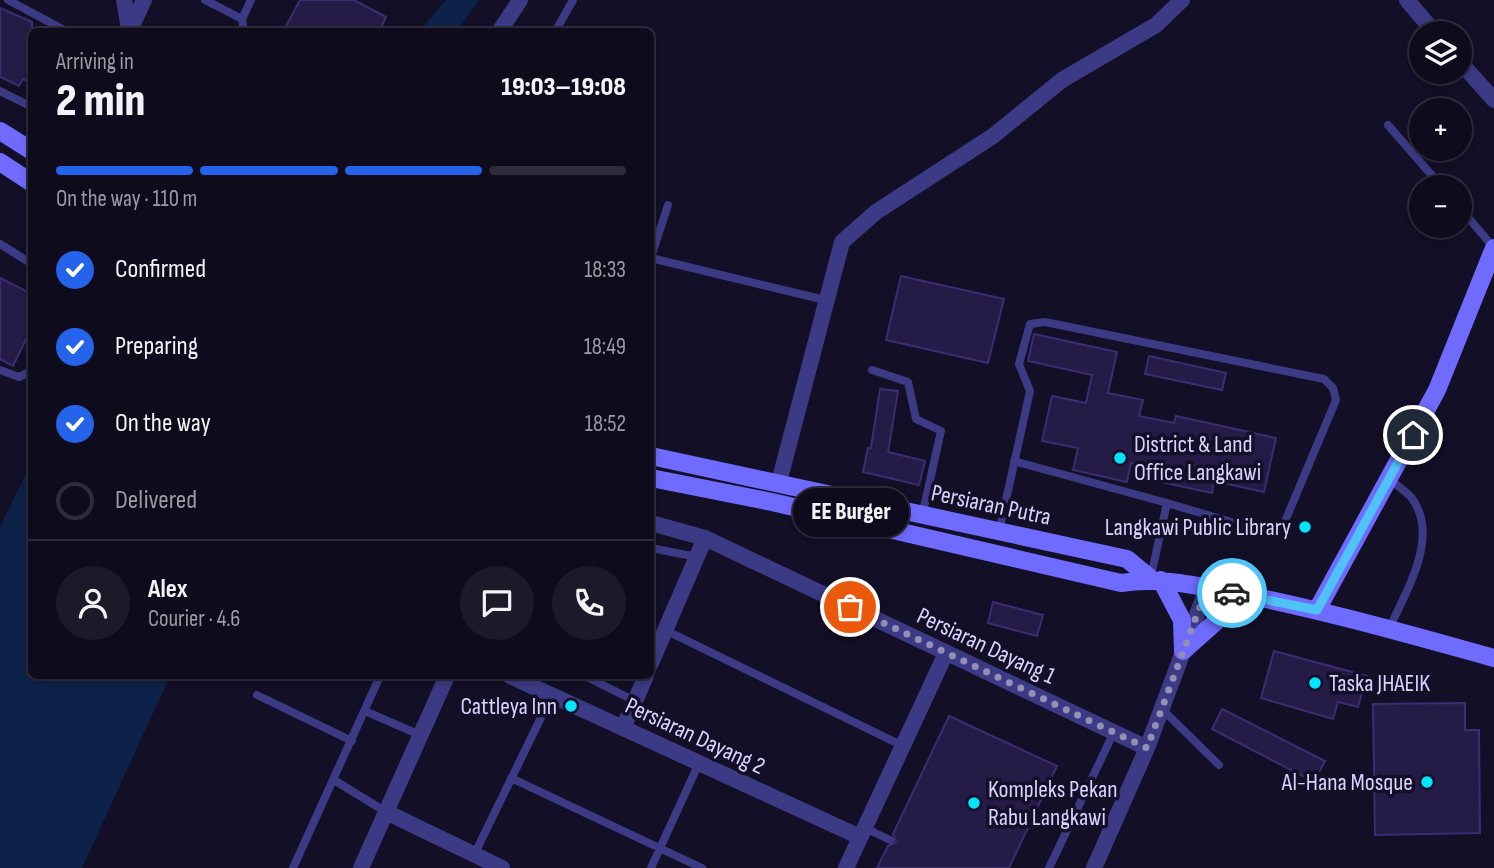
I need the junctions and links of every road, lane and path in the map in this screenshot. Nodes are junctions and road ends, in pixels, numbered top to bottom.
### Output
1 (8, 0) edge
2 (124, 0) edge
3 (144, 0) edge
4 (205, 0) edge
5 (251, 0) edge
6 (520, 0) edge
7 (573, 0) edge
8 (1182, 0) edge
9 (1407, 0) edge
10 (242, 19) junction
11 (1425, 21) edge
12 (60, 28) edge
13 (128, 28) edge
14 (131, 28) edge
15 (243, 28) edge
16 (502, 28) edge
17 (557, 28) edge
18 (1472, 75) edge
19 (0, 91) edge
20 (1494, 100) edge
21 (28, 105) edge
22 (1388, 125) dead end
23 (0, 131) edge
24 (28, 148) edge
25 (0, 162) edge
26 (1432, 175) edge
27 (28, 180) edge
28 (668, 205) dead end
29 (1472, 222) edge
30 (0, 244) edge
31 (1494, 248) edge
32 (654, 249) edge
33 (654, 259) edge
34 (28, 262) edge
35 (825, 300) junction
36 (0, 370) edge
37 (872, 370) dead end
38 (28, 374) edge
39 (654, 457) edge
40 (1014, 461) junction
41 (654, 479) edge
42 (1390, 480) junction
43 (779, 482) junction
44 (1167, 503) junction
45 (922, 516) junction
46 (654, 524) edge
47 (999, 532) junction
48 (705, 538) junction
49 (654, 549) edge
50 (696, 557) junction
51 (1156, 579) junction
52 (1207, 588) junction
53 (1251, 596) junction
54 (1317, 610) junction
55 (665, 629) junction
56 (1389, 629) junction
57 (1183, 651) junction
58 (946, 653) junction
59 (654, 656) edge
60 (1494, 658) edge
61 (379, 679) edge
62 (446, 679) edge
63 (517, 679) edge
64 (591, 679) edge
65 (645, 679) edge
66 (257, 695) dead end
67 (552, 695) junction
68 (635, 701) junction
69 (1162, 709) junction
70 (365, 711) junction
71 (623, 728) junction
72 (1114, 732) junction
73 (421, 735) junction
74 (352, 741) junction
75 (903, 746) junction
76 (1147, 748) junction
77 (699, 763) junction
78 (1219, 765) dead end
79 (511, 778) junction
80 (334, 780) junction
81 (386, 813) junction
82 (862, 833) junction
83 (890, 840) dead end
84 (660, 848) junction
85 (474, 855) junction
86 (293, 868) edge
87 (361, 868) edge
88 (502, 868) edge
89 (651, 868) edge
90 (702, 868) edge
91 (846, 868) edge
92 (1049, 868) edge
93 (1094, 868) edge

1 - 12 lane
2 - 13 street
3 - 14 street
4 - 10 lane
5 - 10 lane
6 - 16 street
7 - 17 lane
8 - 35 street
9 - 11 street
10 - 15 lane
18 - 20 street
19 - 21 lane
22 - 26 lane
23 - 24 main road
25 - 27 main road
28 - 32 lane
29 - 31 lane
30 - 34 lane
31 - 42 main road
33 - 35 lane
35 - 43 street
36 - 38 lane
37 - 45 lane
39 - 43 main road, Persiaran Putra
40 - 44 lane
40 - 44 lane
40 - 47 lane
41 - 51 main road, Persiaran Putra
42 - 54 main road
42 - 56 lane
43 - 45 main road, Persiaran Putra
44 - 51 lane
45 - 47 main road, Persiaran Putra
46 - 48 street, Persiaran Dayang 1
47 - 51 main road, Persiaran Putra
48 - 50 street
48 - 58 street, Persiaran Dayang 1
49 - 50 lane
50 - 55 street
51 - 52 main road, Persiaran Putra
51 - 57 main road
52 - 53 main road, Persiaran Putra
52 - 57 street
53 - 54 main road, Persiaran Putra
53 - 57 main road
54 - 56 main road, Persiaran Putra
55 - 59 street
55 - 75 lane
56 - 60 main road, Persiaran Putra
57 - 69 street
58 - 72 street, Persiaran Dayang 1
58 - 75 street
61 - 70 lane
62 - 73 street
63 - 67 street, Persiaran Dayang 2
64 - 68 lane
65 - 68 street
66 - 74 lane
67 - 71 street, Persiaran Dayang 2
67 - 79 lane
68 - 71 street
69 - 76 street
69 - 78 lane
70 - 73 lane
70 - 74 lane
71 - 77 street, Persiaran Dayang 2
72 - 76 street, Persiaran Dayang 1
72 - 92 lane
73 - 81 street
74 - 80 lane
75 - 82 street
76 - 93 street
77 - 82 street, Persiaran Dayang 2
77 - 84 lane
79 - 84 lane
79 - 85 lane
80 - 81 lane
80 - 86 lane
81 - 85 street
81 - 87 street
82 - 83 lane
82 - 91 street
84 - 89 lane
84 - 90 lane
85 - 88 street

